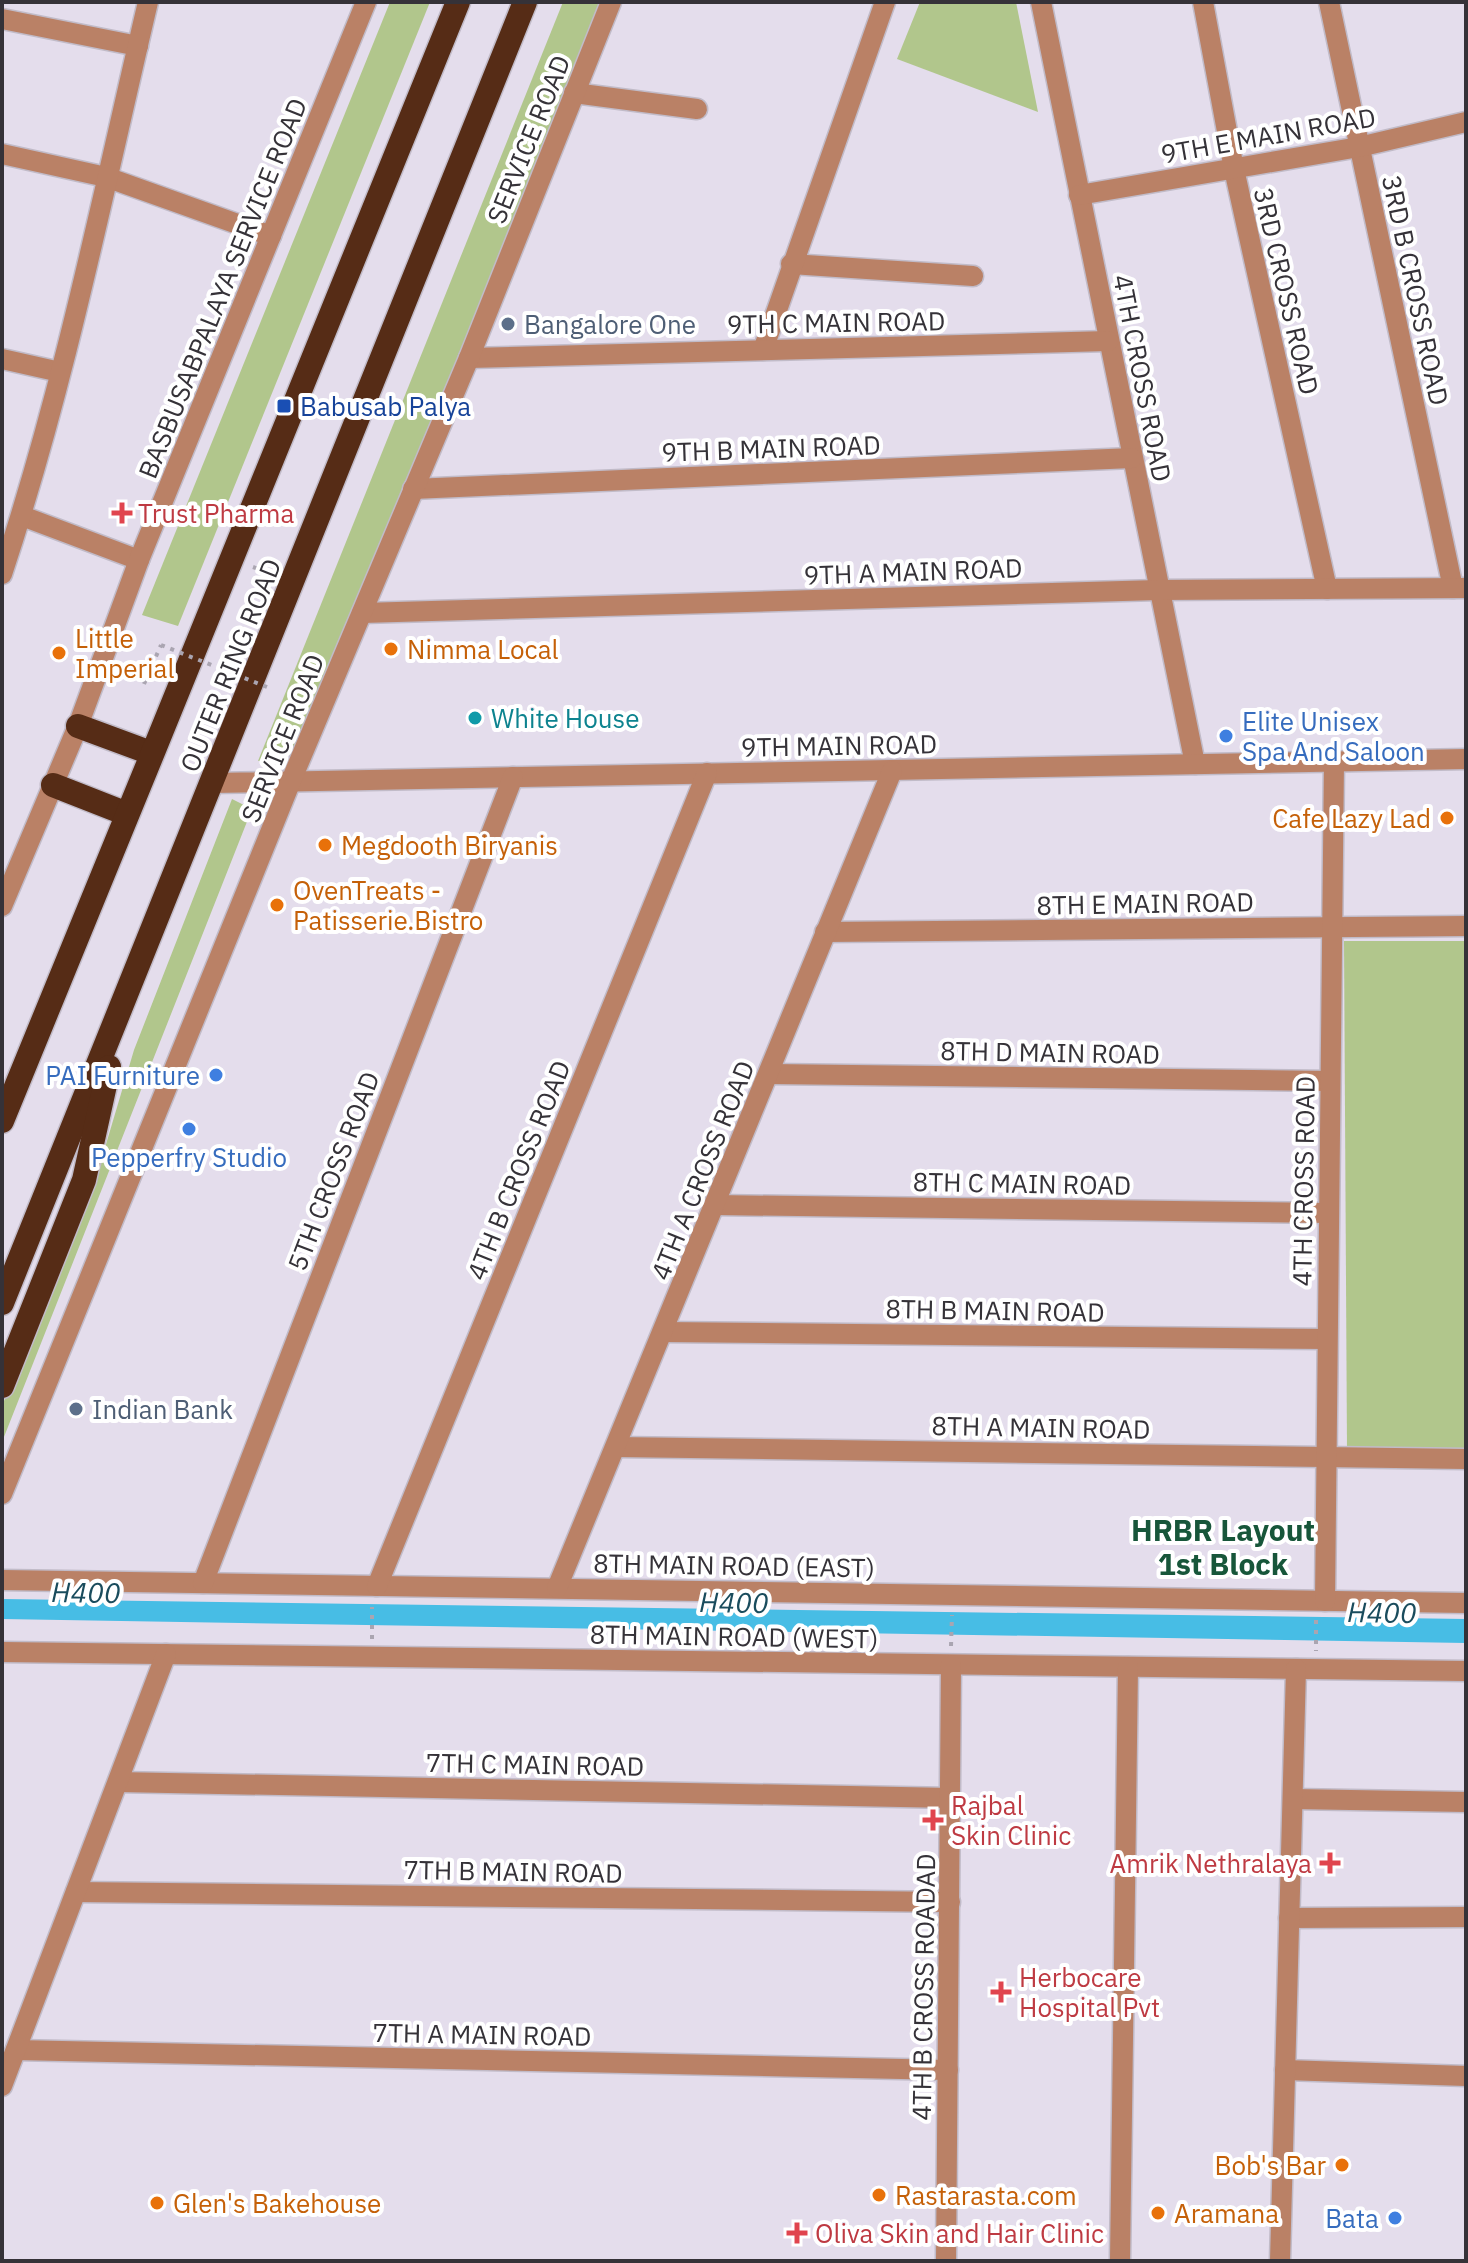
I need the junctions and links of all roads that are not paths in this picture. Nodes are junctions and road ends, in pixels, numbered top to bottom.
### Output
1 (148, 2) edge
2 (366, 2) edge
3 (458, 2) edge
4 (525, 2) edge
5 (611, 2) edge
6 (885, 2) edge
7 (1041, 2) edge
8 (1203, 2) edge
9 (1329, 2) edge
10 (2, 19) edge
11 (138, 46) junction
12 (574, 93) junction
13 (697, 109) dead end
14 (1466, 122) edge
15 (1359, 147) junction
16 (2, 154) edge
17 (1234, 169) junction
18 (106, 177) junction
19 (1079, 195) junction
20 (271, 236) junction
21 (791, 264) junction
22 (973, 276) dead end
23 (1108, 341) junction
24 (763, 350) junction
25 (469, 358) junction
26 (2, 359) edge
27 (60, 372) junction
28 (1132, 458) junction
29 (413, 489) junction
30 (22, 516) junction
31 (139, 560) junction
32 (2, 574) edge
33 (1460, 588) edge
34 (1327, 589) junction
35 (1158, 590) junction
36 (362, 613) junction
37 (78, 726) junction
38 (151, 753) junction
39 (1466, 759) edge
40 (1334, 761) junction
41 (1195, 764) junction
42 (892, 771) junction
43 (707, 773) junction
44 (513, 777) junction
45 (291, 781) junction
46 (212, 783) junction
47 (53, 785) junction
48 (127, 814) junction
49 (2, 906) edge
50 (1466, 926) edge
51 (1332, 927) junction
52 (825, 932) junction
53 (63, 971) junction
54 (123, 1002) junction
55 (770, 1074) junction
56 (1330, 1081) junction
57 (2, 1084) edge
58 (2, 1121) edge
59 (716, 1205) junction
60 (1328, 1213) junction
61 (2, 1303) edge
62 (663, 1332) junction
63 (1327, 1339) junction
64 (2, 1386) edge
65 (616, 1447) junction
66 (1325, 1458) junction
67 (1466, 1459) edge
68 (2, 1494) edge
69 (2, 1580) edge
70 (203, 1583) junction
71 (557, 1588) junction
72 (375, 1595) junction
73 (1466, 1603) edge
74 (1320, 1609) junction
75 (2, 1652) edge
76 (166, 1654) junction
77 (951, 1665) junction
78 (1128, 1667) junction
79 (1296, 1669) junction
80 (1466, 1671) edge
81 (118, 1782) junction
82 (951, 1798) junction
83 (1293, 1799) junction
84 (1466, 1802) edge
85 (76, 1892) junction
86 (950, 1902) junction
87 (1466, 1917) edge
88 (1289, 1918) junction
89 (16, 2050) junction
90 (948, 2070) junction
91 (1285, 2070) junction
92 (1466, 2076) edge
93 (2, 2086) edge
94 (946, 2261) edge
95 (1120, 2261) edge
96 (1280, 2261) edge

1 - 11 street
2 - 20 street, BASBUSABPALAYA SERVICE ROAD
3 - 38 highway, OUTER RING ROAD
4 - 46 highway, OUTER RING ROAD
5 - 12 street, SERVICE ROAD
6 - 21 street
7 - 19 street, 4TH CROSS ROAD
8 - 17 street, 3RD CROSS ROAD
9 - 15 street, 3RD B CROSS ROAD
10 - 11 street
11 - 18 street
12 - 13 street
12 - 25 street, SERVICE ROAD
14 - 15 street, 9TH E MAIN ROAD
15 - 17 street, 9TH E MAIN ROAD
15 - 33 street, 3RD B CROSS ROAD
16 - 18 street
17 - 19 street, 9TH E MAIN ROAD
17 - 34 street, 3RD CROSS ROAD
18 - 20 street
18 - 27 street
19 - 23 street, 4TH CROSS ROAD
20 - 31 street, BASBUSABPALAYA SERVICE ROAD
21 - 22 street
21 - 24 street
23 - 24 street, 9TH C MAIN ROAD
23 - 28 street, 4TH CROSS ROAD
24 - 25 street, 9TH C MAIN ROAD
25 - 29 street, SERVICE ROAD
26 - 27 street
27 - 30 street
28 - 29 street, 9TH B MAIN ROAD
28 - 35 street, 4TH CROSS ROAD
29 - 36 street, SERVICE ROAD
30 - 31 street
30 - 32 street
31 - 37 street, BASBUSABPALAYA SERVICE ROAD
33 - 34 street, 9TH A MAIN ROAD
34 - 35 street, 9TH A MAIN ROAD
35 - 36 street, 9TH A MAIN ROAD
35 - 41 street, 4TH CROSS ROAD
36 - 45 street, SERVICE ROAD
37 - 38 highway
37 - 47 street, BASBUSABPALAYA SERVICE ROAD
38 - 48 highway, OUTER RING ROAD
39 - 40 street, 9TH MAIN ROAD
40 - 41 street, 9TH MAIN ROAD
40 - 51 street, 4TH CROSS ROAD
41 - 42 street, 9TH MAIN ROAD
42 - 43 street, 9TH MAIN ROAD
42 - 52 street, 4TH A CROSS ROAD
43 - 44 street, 9TH MAIN ROAD
43 - 72 street, 4TH B CROSS ROAD
44 - 45 street, 9TH MAIN ROAD
44 - 70 street, 5TH CROSS ROAD
45 - 46 street, 9TH MAIN ROAD
45 - 68 street, SERVICE ROAD
46 - 54 highway, OUTER RING ROAD
47 - 48 highway
47 - 49 street, BASBUSABPALAYA SERVICE ROAD
48 - 53 highway, OUTER RING ROAD
50 - 51 street, 8TH E MAIN ROAD
51 - 52 street, 8TH E MAIN ROAD
51 - 56 street, 4TH CROSS ROAD
52 - 55 street, 4TH A CROSS ROAD
53 - 57 highway
53 - 58 highway, OUTER RING ROAD
54 - 61 highway, OUTER RING ROAD
54 - 64 highway
55 - 56 street, 8TH D MAIN ROAD
55 - 59 street, 4TH A CROSS ROAD
56 - 60 street, 4TH CROSS ROAD
59 - 60 street, 8TH C MAIN ROAD
59 - 62 street, 4TH A CROSS ROAD
60 - 63 street, 4TH CROSS ROAD
62 - 63 street, 8TH B MAIN ROAD
62 - 65 street, 4TH A CROSS ROAD
63 - 66 street, 4TH CROSS ROAD
65 - 66 street, 8TH A MAIN ROAD
65 - 71 street, 4TH A CROSS ROAD
66 - 67 street, 8TH A MAIN ROAD
66 - 74 street, 4TH CROSS ROAD
69 - 70 street, 8TH MAIN ROAD (EAST)
70 - 72 street, 8TH MAIN ROAD (EAST)
71 - 72 street, 8TH MAIN ROAD (EAST)
71 - 74 street, 8TH MAIN ROAD (EAST)
73 - 74 street, 8TH MAIN ROAD (EAST)
75 - 76 street, 8TH MAIN ROAD (WEST)
76 - 77 street, 8TH MAIN ROAD (WEST)
76 - 81 street
77 - 78 street, 8TH MAIN ROAD (WEST)
77 - 82 street, 4TH B CROSS ROADAD
78 - 79 street, 8TH MAIN ROAD (WEST)
78 - 95 street
79 - 80 street, 8TH MAIN ROAD (WEST)
79 - 83 street
81 - 82 street, 7TH C MAIN ROAD
81 - 85 street
82 - 86 street, 4TH B CROSS ROADAD
83 - 84 street
83 - 88 street
85 - 86 street, 7TH B MAIN ROAD
85 - 89 street
86 - 90 street, 4TH B CROSS ROADAD
87 - 88 street
88 - 91 street
89 - 90 street, 7TH A MAIN ROAD
89 - 93 street
90 - 94 street, 4TH B CROSS ROADAD
91 - 92 street
91 - 96 street

